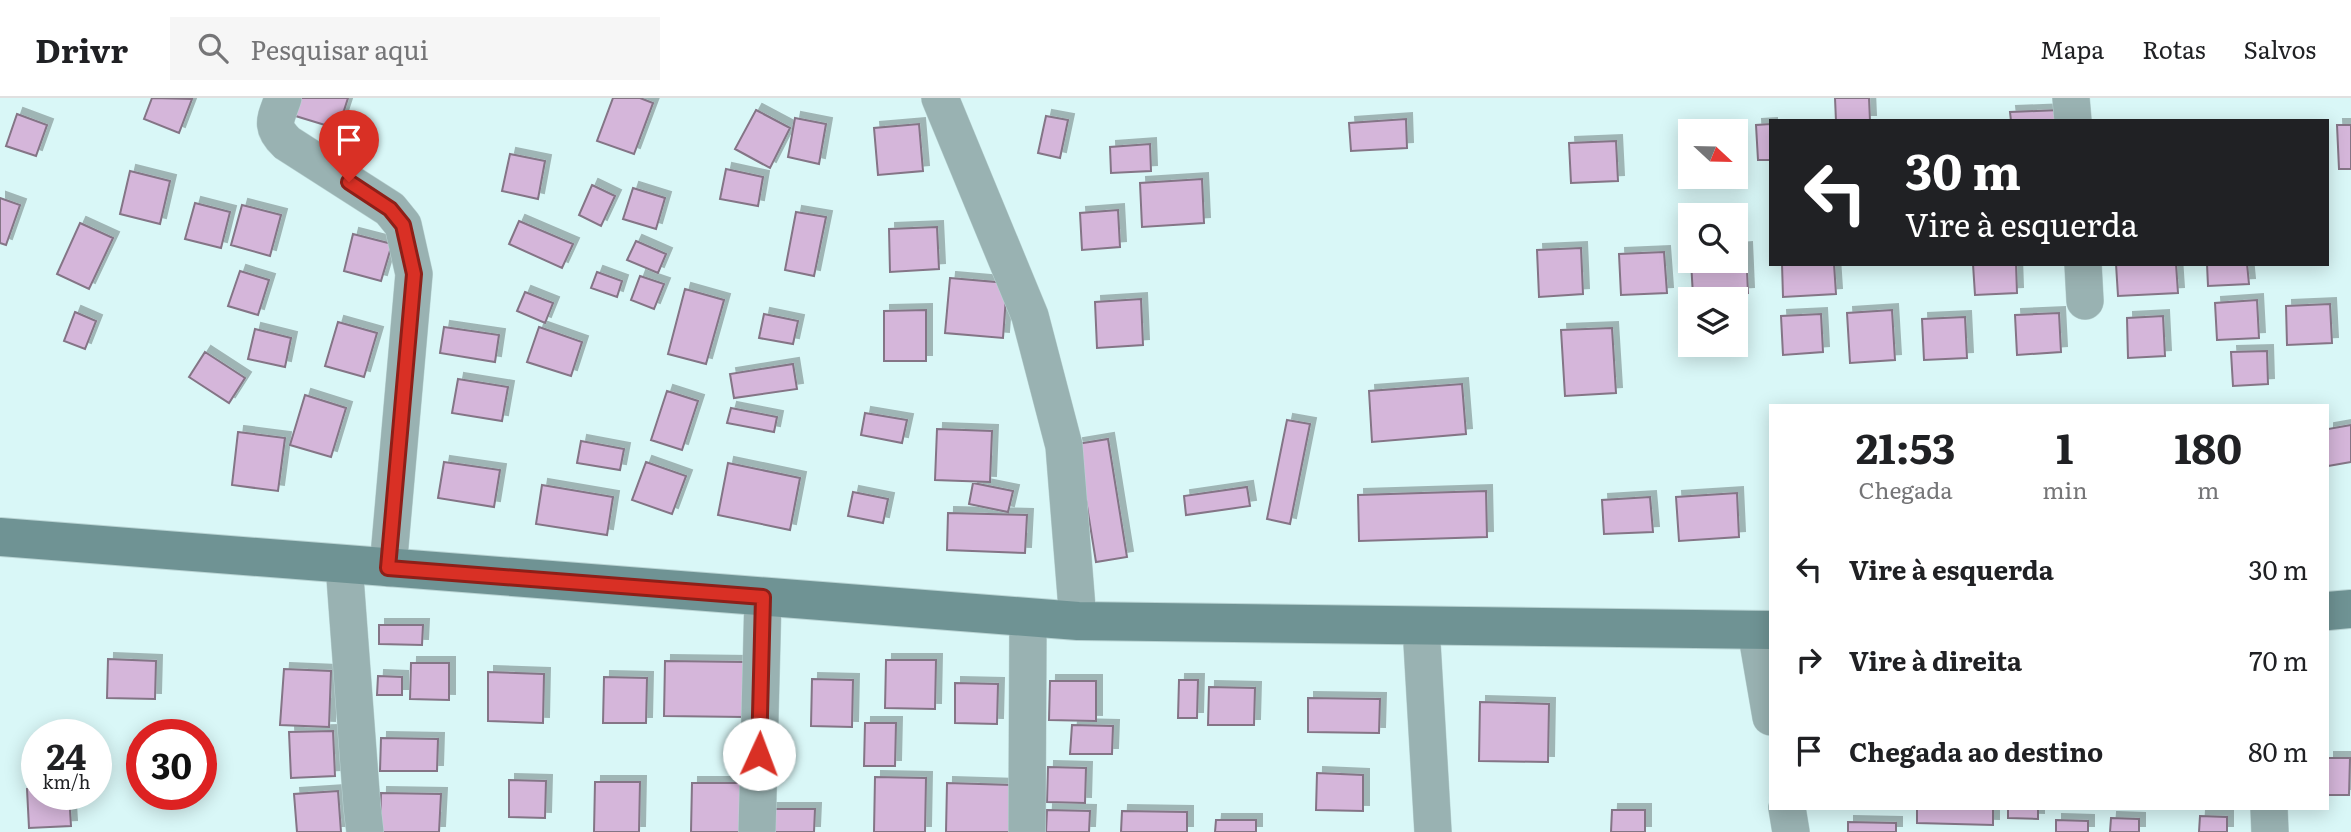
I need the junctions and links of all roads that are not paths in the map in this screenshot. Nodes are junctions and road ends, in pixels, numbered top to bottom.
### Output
1 (283, 98) edge
2 (940, 98) edge
3 (2071, 98) edge
4 (2073, 119) edge
5 (2083, 266) edge
6 (2085, 301) dead end
7 (0, 537) edge
8 (344, 564) junction
9 (388, 568) junction
10 (763, 597) junction
11 (2351, 609) edge
12 (2329, 611) edge
13 (1028, 618) junction
14 (1078, 621) junction
15 (1421, 626) junction
16 (1764, 630) edge
17 (1769, 691) edge
18 (1787, 810) edge
19 (2269, 810) edge
20 (365, 832) edge
21 (757, 832) edge
22 (1027, 832) edge
23 (1433, 832) edge
24 (1791, 832) edge
25 (2270, 832) edge

1 - 9 street
2 - 14 street
3 - 4 street
5 - 6 street
7 - 8 main road
8 - 9 main road
8 - 20 street
9 - 10 main road
10 - 13 main road
10 - 21 street
11 - 12 main road
13 - 14 main road
13 - 22 street
14 - 15 main road
15 - 16 main road
15 - 23 street
16 - 17 street
18 - 24 street
19 - 25 street

